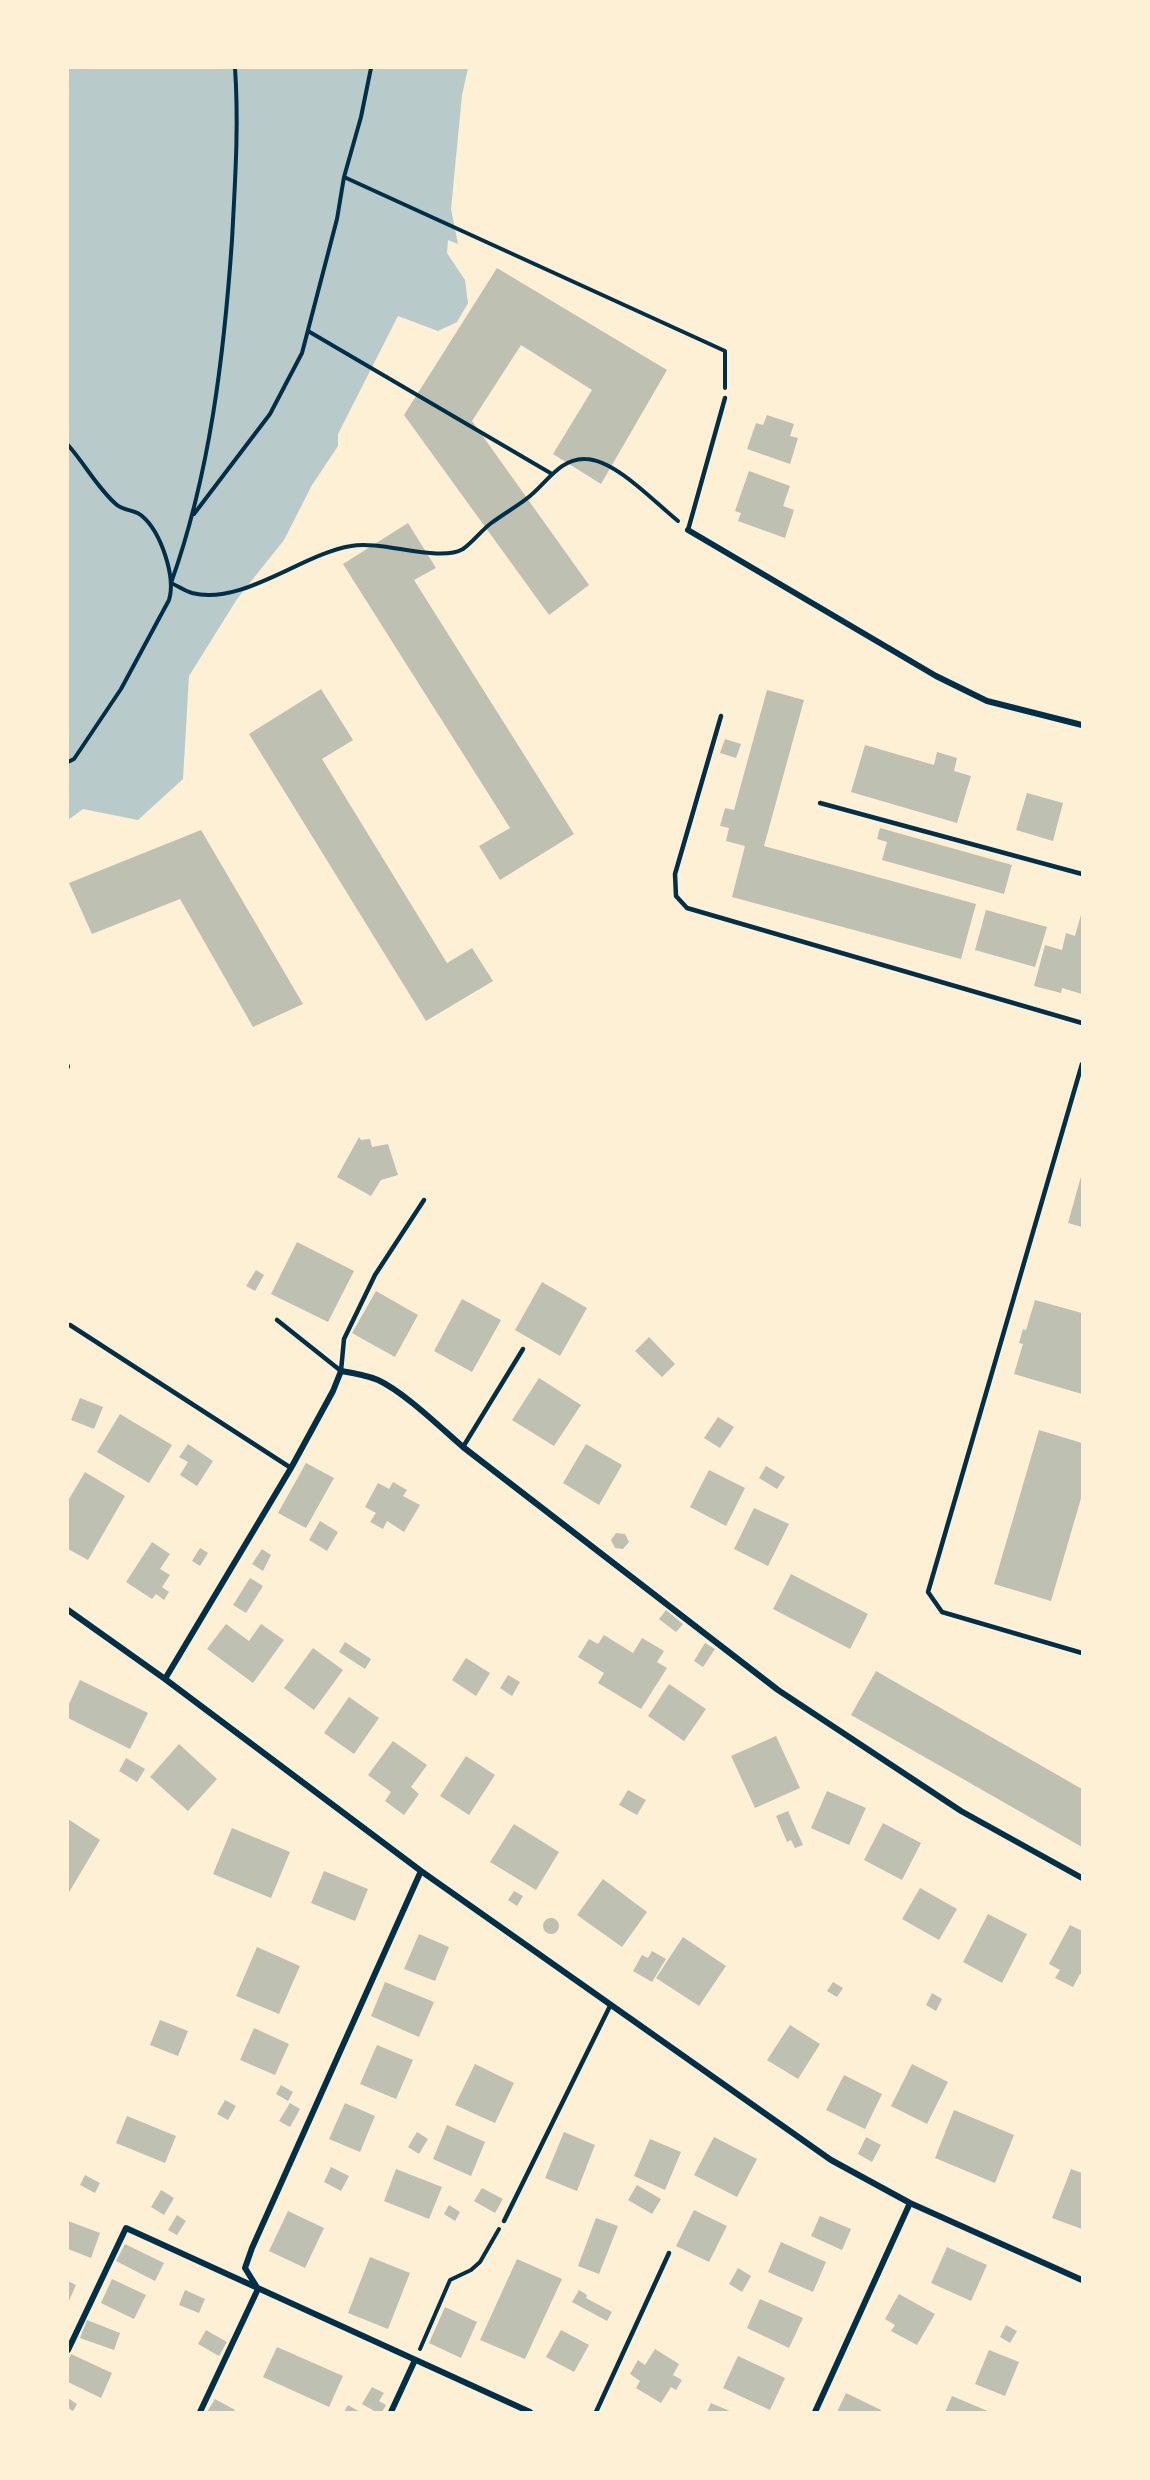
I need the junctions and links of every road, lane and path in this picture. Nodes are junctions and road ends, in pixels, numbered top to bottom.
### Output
1 (235, 68) edge
2 (371, 68) edge
3 (344, 177) junction
4 (308, 331) junction
5 (725, 398) joint
6 (68, 445) edge
7 (552, 474) junction
8 (193, 516) junction
9 (688, 530) junction
10 (171, 583) junction
11 (720, 716) dead end
12 (1083, 725) edge
13 (68, 762) edge
14 (820, 803) dead end
15 (1083, 874) edge
16 (1083, 1023) edge
17 (1083, 1064) edge
18 (424, 1200) dead end
19 (277, 1320) dead end
20 (70, 1324) dead end
21 (523, 1349) dead end
22 (341, 1371) junction
23 (463, 1448) junction
24 (291, 1468) junction
25 (68, 1610) edge
26 (1083, 1653) edge
27 (165, 1679) junction
28 (421, 1871) junction
29 (1083, 1878) edge
30 (610, 2006) junction
31 (910, 2203) junction
32 (504, 2221) joint
33 (669, 2253) dead end
34 (1083, 2280) edge
35 (258, 2289) junction
36 (68, 2350) edge
37 (416, 2360) junction
38 (200, 2412) edge
39 (391, 2412) edge
40 (530, 2412) edge
41 (596, 2412) edge
42 (815, 2412) edge

1 - 8 path
2 - 3 path
3 - 4 path
3 - 5 path
4 - 7 path
4 - 8 path
5 - 9 lane
6 - 10 path
7 - 9 path
7 - 10 path
8 - 10 path
9 - 12 street
10 - 13 path
11 - 16 lane
14 - 15 lane
17 - 26 lane
18 - 22 lane
19 - 22 lane
20 - 24 lane
21 - 23 lane
22 - 23 street
22 - 24 street
23 - 29 street
24 - 27 street
25 - 27 street
27 - 28 street
28 - 30 street
28 - 35 street
30 - 31 street
30 - 32 lane
31 - 34 street
31 - 42 street
32 - 37 path
33 - 41 lane
35 - 36 street
35 - 37 street
35 - 38 street
37 - 39 street
37 - 40 street

